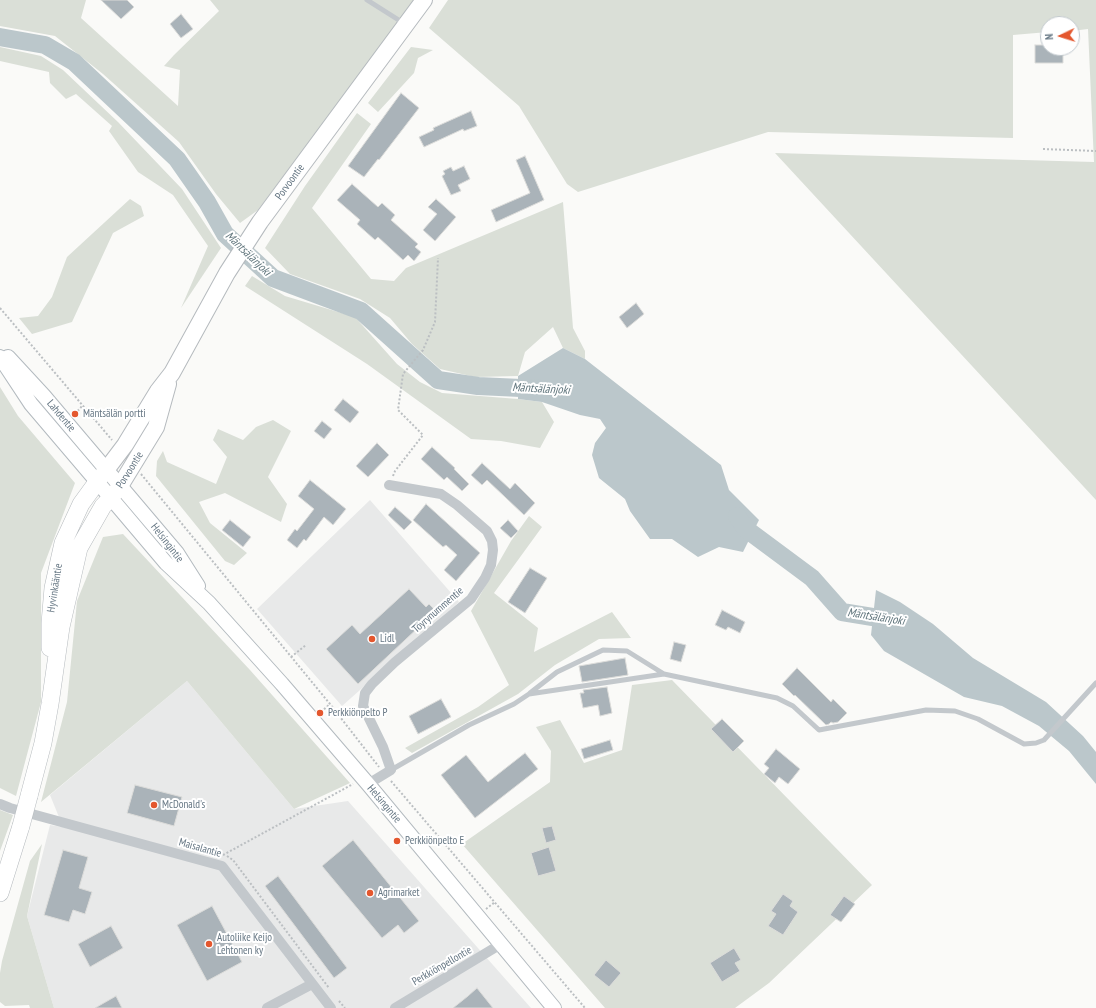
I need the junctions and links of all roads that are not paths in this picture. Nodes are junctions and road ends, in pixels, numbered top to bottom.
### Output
1 (367, 0) edge
2 (424, 0) edge
3 (406, 24) junction
4 (0, 349) edge
5 (0, 357) edge
6 (172, 373) junction
7 (102, 476) junction
8 (389, 485) road end
9 (115, 492) junction
10 (664, 674) junction
11 (1096, 683) edge
12 (529, 694) junction
13 (50, 704) junction
14 (387, 772) junction
15 (365, 781) junction
16 (0, 804) edge
17 (0, 893) edge
18 (501, 944) junction
19 (312, 984) junction
20 (268, 1008) edge
21 (331, 1008) edge
22 (395, 1008) edge
23 (554, 1008) edge

1 - 3 lane
2 - 3 main road, Porvoontie
3 - 6 main road, Porvoontie
4 - 7 main road, Lahdentie
5 - 7 main road, Lahdentie
6 - 7 main road, Porvoontie
6 - 9 main road, Porvoontie
7 - 9 main road, Lahdentie
7 - 13 highway, Hyvinkääntie
8 - 14 street, Töyrynummentie
9 - 13 highway, Hyvinkääntie
9 - 15 main road, Helsingintie
10 - 11 lane
10 - 12 lane
10 - 12 lane
12 - 14 lane
13 - 17 highway, Hyvinkääntie, bridge
14 - 15 street
15 - 18 main road, Helsingintie
16 - 19 street, Maisalantie
18 - 22 street, Perkkiönpellontie
18 - 23 main road, Helsingintie
19 - 20 street
19 - 21 street, Maisalantie

